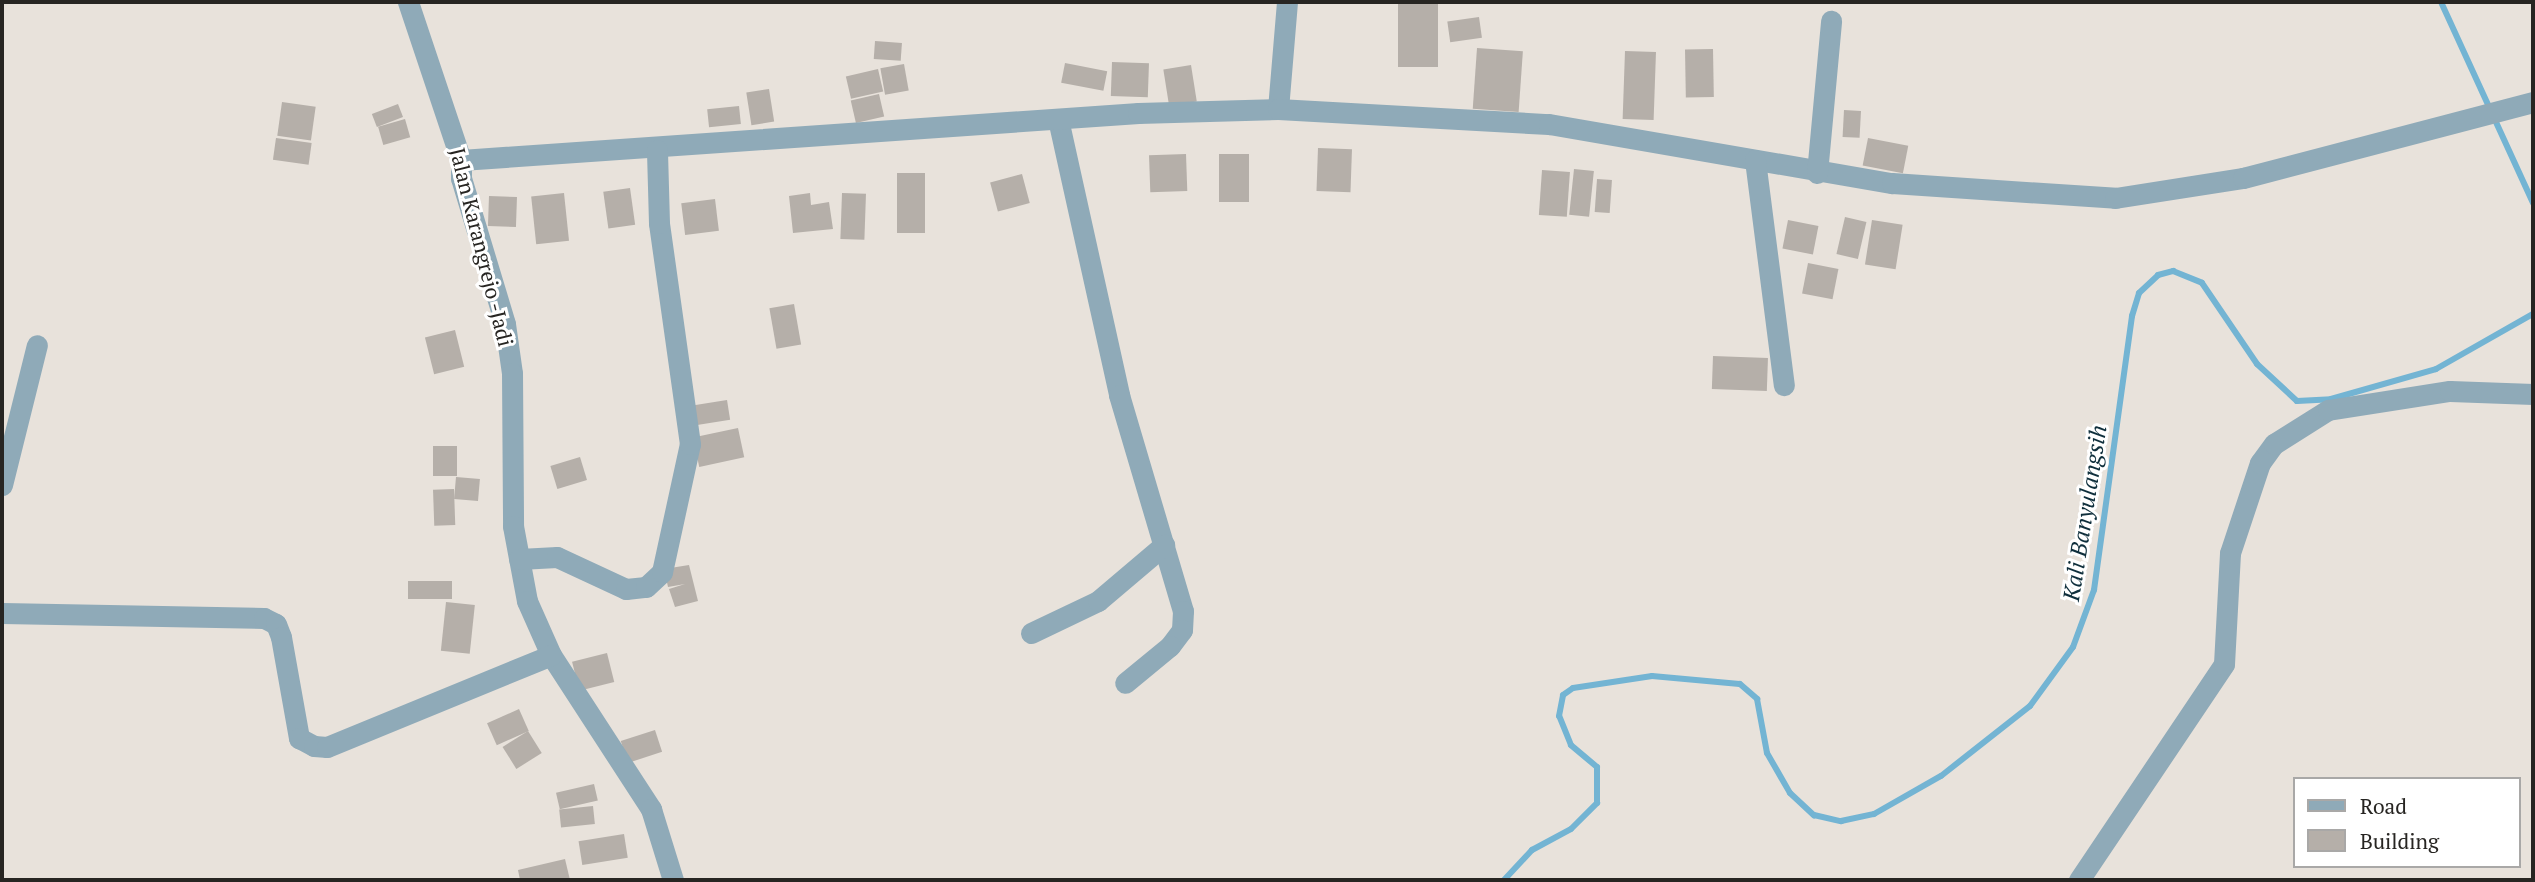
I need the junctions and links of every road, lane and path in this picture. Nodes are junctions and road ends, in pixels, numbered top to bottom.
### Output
1 (408, 2) edge
2 (1287, 2) edge
3 (1831, 21) dead end
4 (2533, 102) edge
5 (1278, 109) junction
6 (1058, 119) junction
7 (657, 150) junction
8 (461, 160) junction
9 (1755, 160) junction
10 (1817, 173) junction
11 (37, 345) dead end
12 (1784, 385) dead end
13 (2533, 394) edge
14 (2, 485) edge
15 (1164, 545) junction
16 (519, 559) junction
17 (2, 613) edge
18 (1031, 633) dead end
19 (551, 655) junction
20 (1125, 683) dead end
21 (673, 880) edge
22 (2079, 880) edge

1 - 8 street, Jalan Karangrejo -Jadi
2 - 5 street
3 - 10 street
4 - 10 street
5 - 6 street
5 - 9 street
6 - 7 street
6 - 15 street
7 - 8 street
7 - 16 street
8 - 16 street, Jalan Karangrejo -Jadi
9 - 10 street
9 - 12 street
11 - 14 street
13 - 22 street
15 - 18 street
15 - 20 street
16 - 19 street, Jalan Karangrejo -Jadi
17 - 19 street
19 - 21 street, Jalan Karangrejo -Jadi

